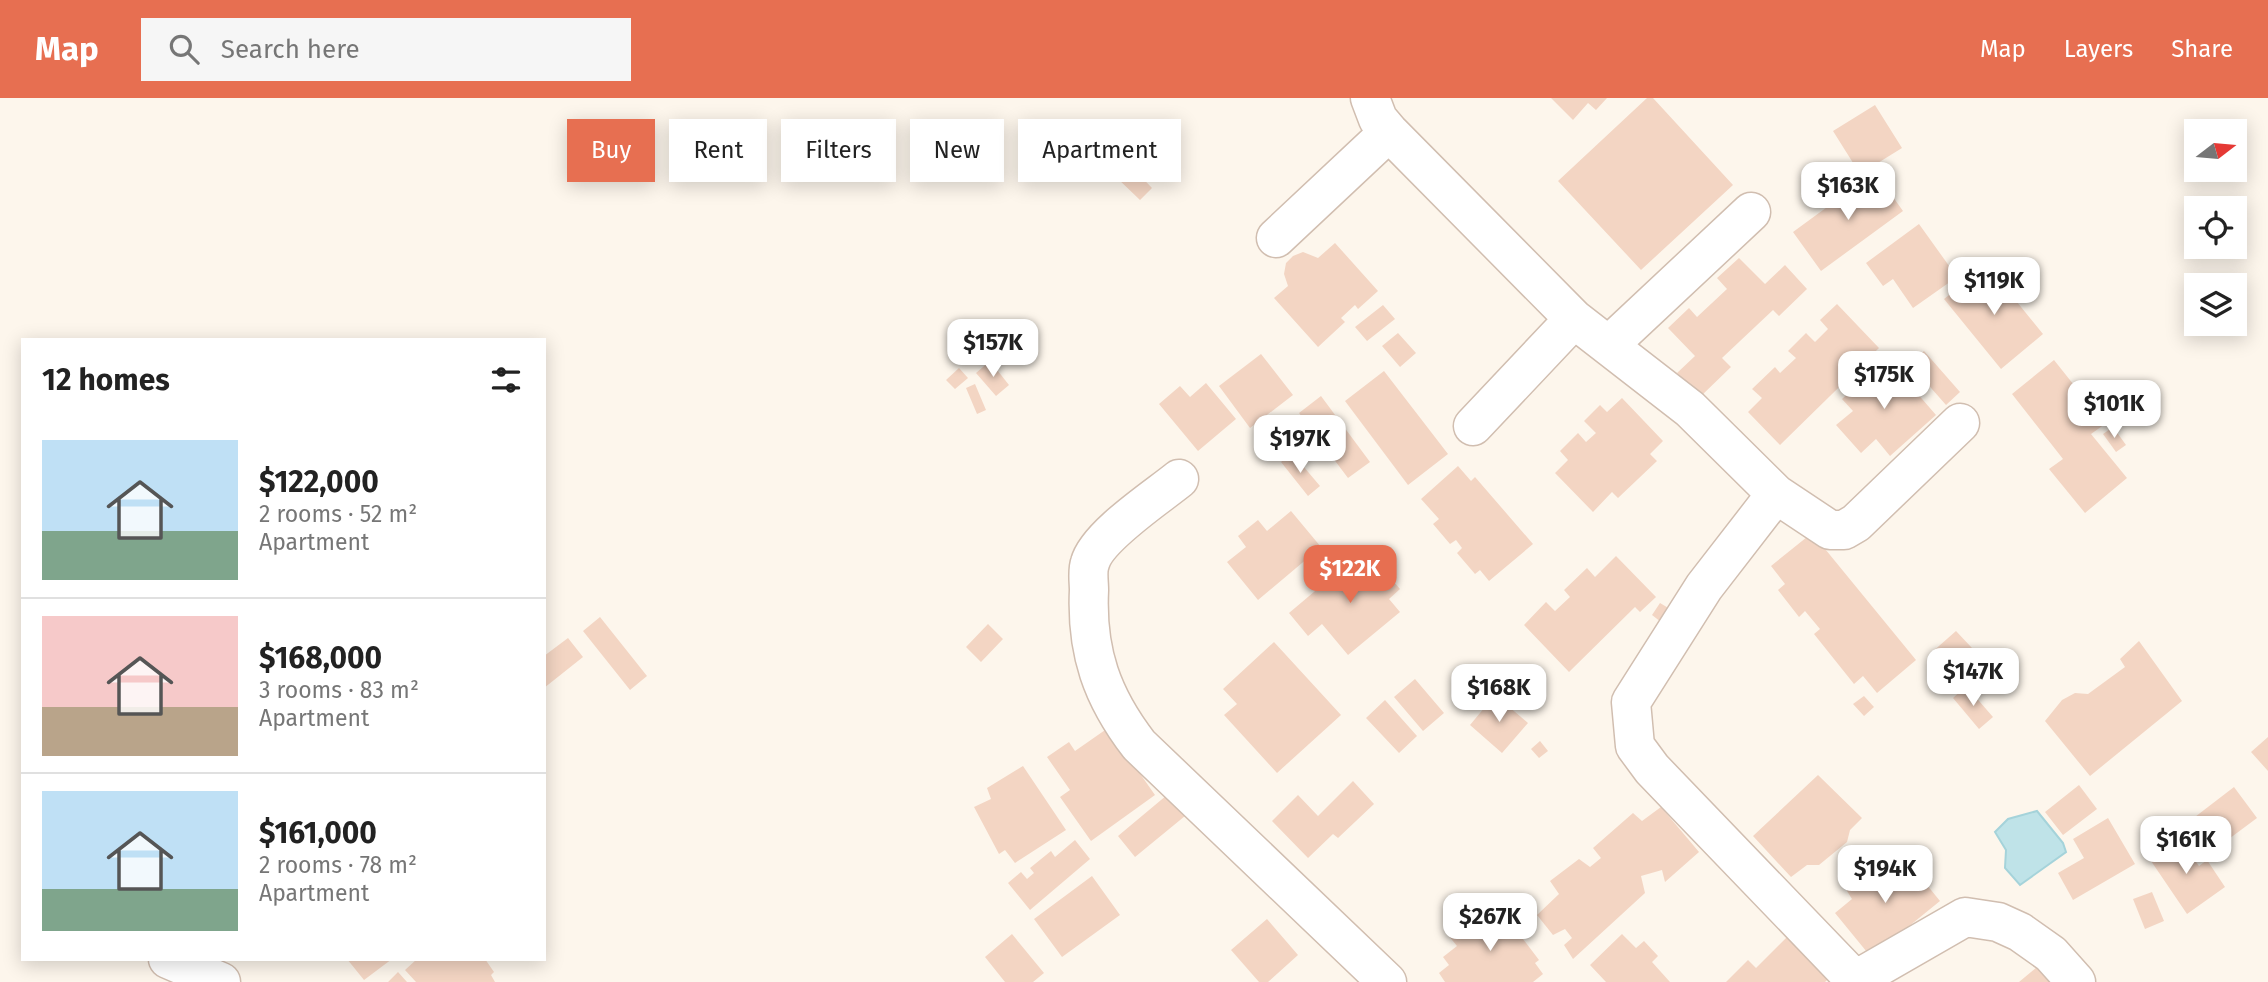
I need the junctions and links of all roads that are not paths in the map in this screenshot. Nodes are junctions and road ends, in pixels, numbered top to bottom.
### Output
1 (1370, 98) edge
2 (1389, 132) junction
3 (1751, 212) dead end
4 (1276, 238) dead end
5 (1574, 319) junction
6 (1609, 345) junction
7 (1960, 422) dead end
8 (1473, 426) dead end
9 (1180, 479) dead end
10 (1776, 494) junction
11 (174, 961) edge
12 (1853, 981) edge
13 (221, 982) edge
14 (1387, 982) edge
15 (2076, 982) edge

1 - 2 street
2 - 4 street
2 - 5 street
3 - 6 street
5 - 6 street
5 - 8 street
6 - 10 street
7 - 10 street
9 - 14 street
10 - 12 street
11 - 13 street
12 - 15 street

